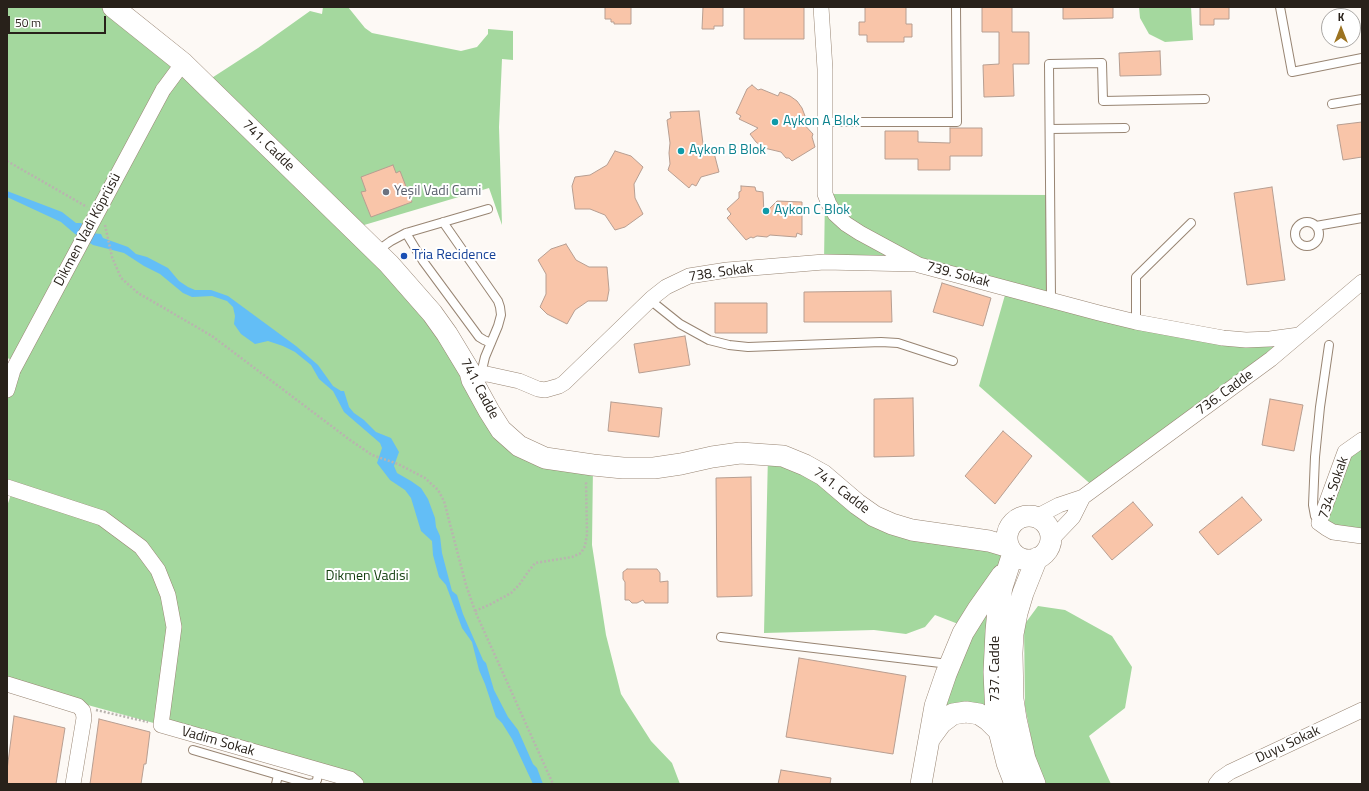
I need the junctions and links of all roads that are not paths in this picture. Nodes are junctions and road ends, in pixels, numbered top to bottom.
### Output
1 (112, 7) edge
2 (821, 7) edge
3 (956, 7) edge
4 (1280, 7) edge
5 (1362, 58) edge
6 (183, 63) junction
7 (1362, 99) edge
8 (1205, 100) dead end
9 (1332, 104) dead end
10 (825, 122) junction
11 (1125, 128) dead end
12 (1050, 129) junction
13 (488, 209) dead end
14 (1362, 218) edge
15 (443, 222) junction
16 (1191, 223) dead end
17 (1316, 226) dead end
18 (406, 232) junction
19 (376, 252) junction
20 (919, 265) junction
21 (1362, 282) edge
22 (1051, 299) junction
23 (650, 300) junction
24 (1136, 322) junction
25 (1299, 335) junction
26 (491, 343) junction
27 (1329, 345) dead end
28 (953, 361) dead end
29 (477, 377) junction
30 (7, 390) edge
31 (1362, 440) edge
32 (7, 487) edge
33 (1083, 497) junction
34 (1036, 517) junction
35 (1015, 520) junction
36 (1319, 523) junction
37 (937, 533) junction
38 (1362, 536) edge
39 (1050, 540) junction
40 (1010, 556) junction
41 (1037, 558) junction
42 (721, 637) dead end
43 (950, 664) junction
44 (7, 684) edge
45 (1362, 710) edge
46 (999, 732) junction
47 (928, 740) junction
48 (193, 750) dead end
49 (319, 770) junction
50 (278, 775) junction
51 (73, 784) edge
52 (276, 784) edge
53 (356, 784) edge
54 (920, 784) edge
55 (1015, 784) edge
56 (1035, 784) edge
57 (1216, 784) edge

1 - 6 street, 741. Cadde
2 - 10 street, 739. Sokak
3 - 10 lane
4 - 5 lane
6 - 19 street, 741. Cadde
6 - 30 street, Dikmen Vadi Köprüsü, bridge
7 - 9 lane
8 - 12 lane
10 - 20 street, 739. Sokak
11 - 12 lane
12 - 22 lane
13 - 15 lane
14 - 17 lane
15 - 18 lane
15 - 26 lane
16 - 24 lane
18 - 19 lane
18 - 26 lane
19 - 29 street, 741. Cadde
20 - 22 street, 739. Sokak
20 - 23 street, 738. Sokak
21 - 25 street, 736. Cadde
22 - 24 street, 739. Sokak
23 - 28 lane
23 - 29 street, 738. Sokak
24 - 25 street, 739. Sokak
25 - 33 street, 736. Cadde
26 - 29 lane
27 - 36 lane
29 - 37 street, 741. Cadde
31 - 36 street, 734. Sokak
32 - 49 street, Vadim Sokak
33 - 34 street, 736. Cadde
33 - 39 street, 736. Cadde
34 - 35 street
34 - 39 street
35 - 37 street, 741. Cadde
35 - 40 street, 737. Cadde
36 - 38 street, 734. Sokak
37 - 40 street, 741. Cadde
39 - 41 street, 737. Cadde
40 - 41 street
40 - 43 street
40 - 46 street, 737. Cadde
41 - 56 street, 737. Cadde
42 - 43 lane
43 - 47 street
44 - 51 street
45 - 57 street, Duyu Sokak
46 - 47 street
46 - 55 street, 737. Cadde
47 - 54 street
48 - 50 lane
49 - 50 lane
49 - 53 street, Vadim Sokak
50 - 52 lane

